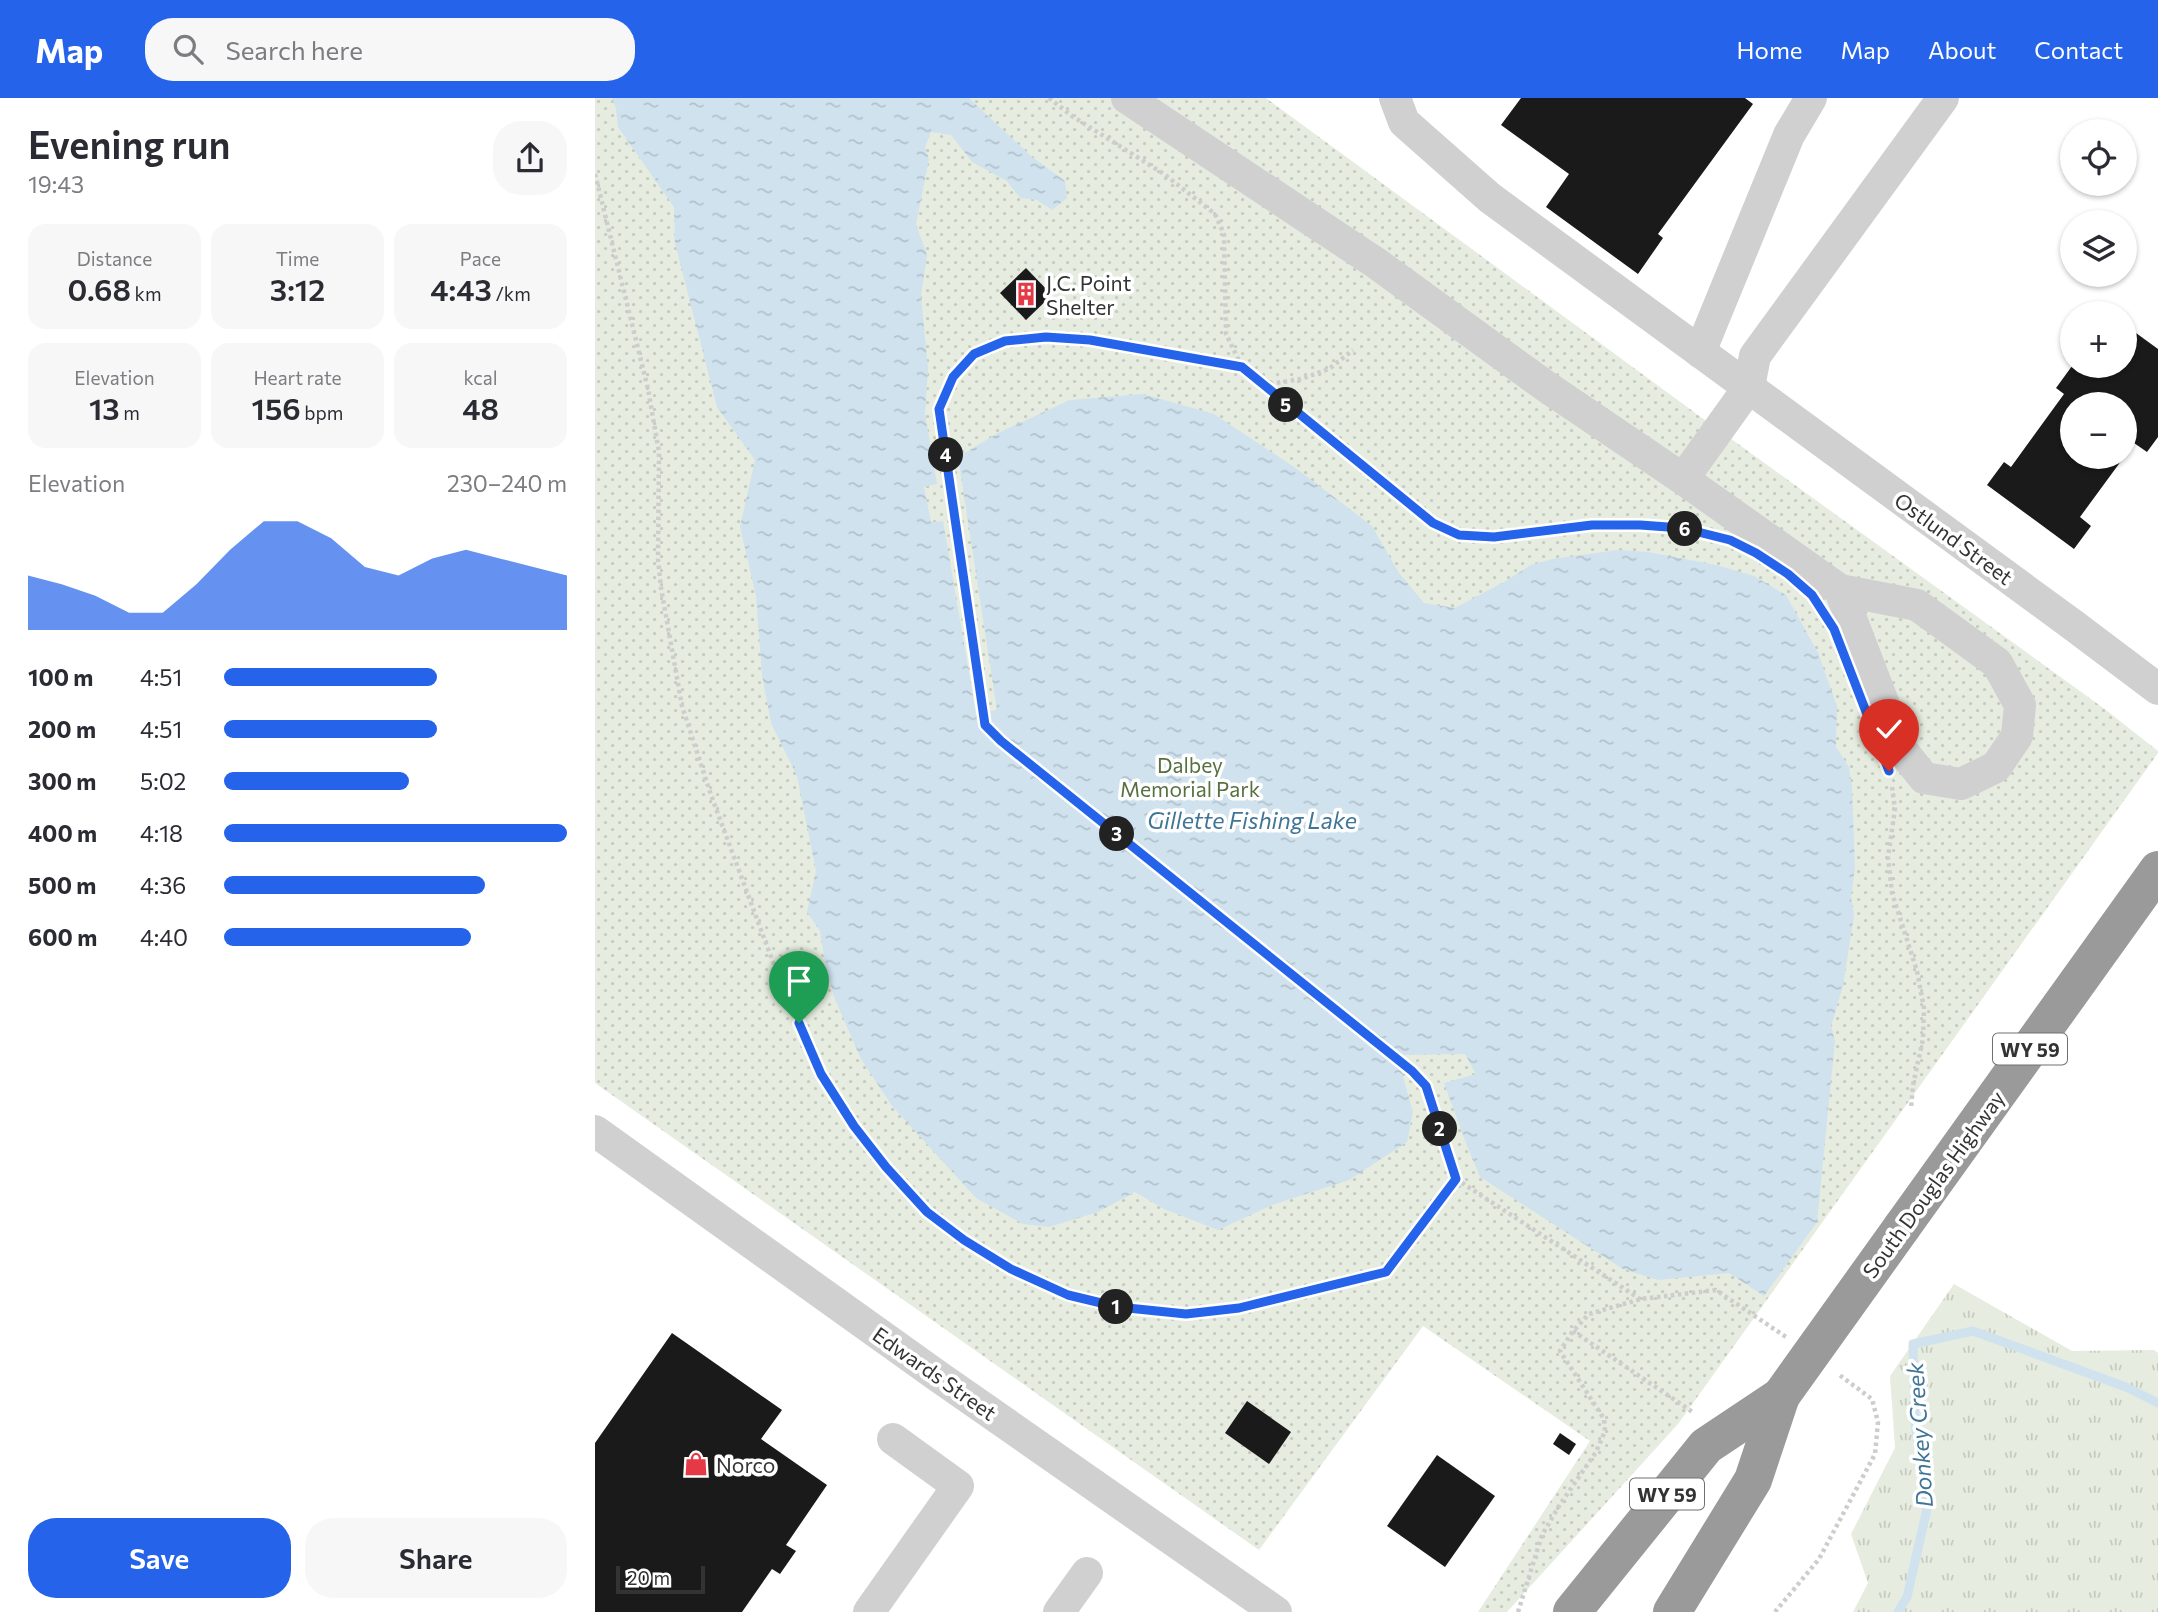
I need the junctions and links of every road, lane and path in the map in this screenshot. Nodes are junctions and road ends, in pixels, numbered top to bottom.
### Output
1 (1049, 98) edge
2 (1127, 98) edge
3 (1395, 98) edge
4 (1811, 98) edge
5 (1943, 98) edge
6 (595, 174) edge
7 (1353, 349) dead end
8 (1700, 352) junction
9 (1242, 367) junction
10 (1262, 385) junction
11 (1749, 387) junction
12 (1683, 479) junction
13 (1706, 534) dead end
14 (1840, 590) junction
15 (2158, 689) edge
16 (1891, 783) dead end
17 (2158, 870) edge
18 (1912, 1108) dead end
19 (595, 1131) edge
20 (1456, 1179) junction
21 (1641, 1299) dead end
22 (1573, 1331) dead end
23 (1780, 1396) junction
24 (1698, 1416) dead end
25 (893, 1439) dead end
26 (1087, 1573) dead end
27 (869, 1612) edge
28 (1059, 1612) edge
29 (1276, 1612) edge
30 (1572, 1612) edge
31 (1672, 1612) edge

1 - 9 path
2 - 12 street
3 - 8 street, Ostlund Street
4 - 8 street
5 - 11 street
6 - 20 path
7 - 10 path
8 - 11 street, Ostlund Street
9 - 10 path
9 - 20 path
10 - 13 path
11 - 12 street
11 - 15 street, Ostlund Street
12 - 14 street
14 - 14 street
16 - 18 path
17 - 23 highway, South Douglas Highway / WY 59, bridge
19 - 29 street, Edwards Street
20 - 21 path
22 - 24 path
23 - 30 highway, South Douglas Highway / WY 59
23 - 31 highway, South Douglas Highway / WY 59
25 - 27 street
26 - 28 street

